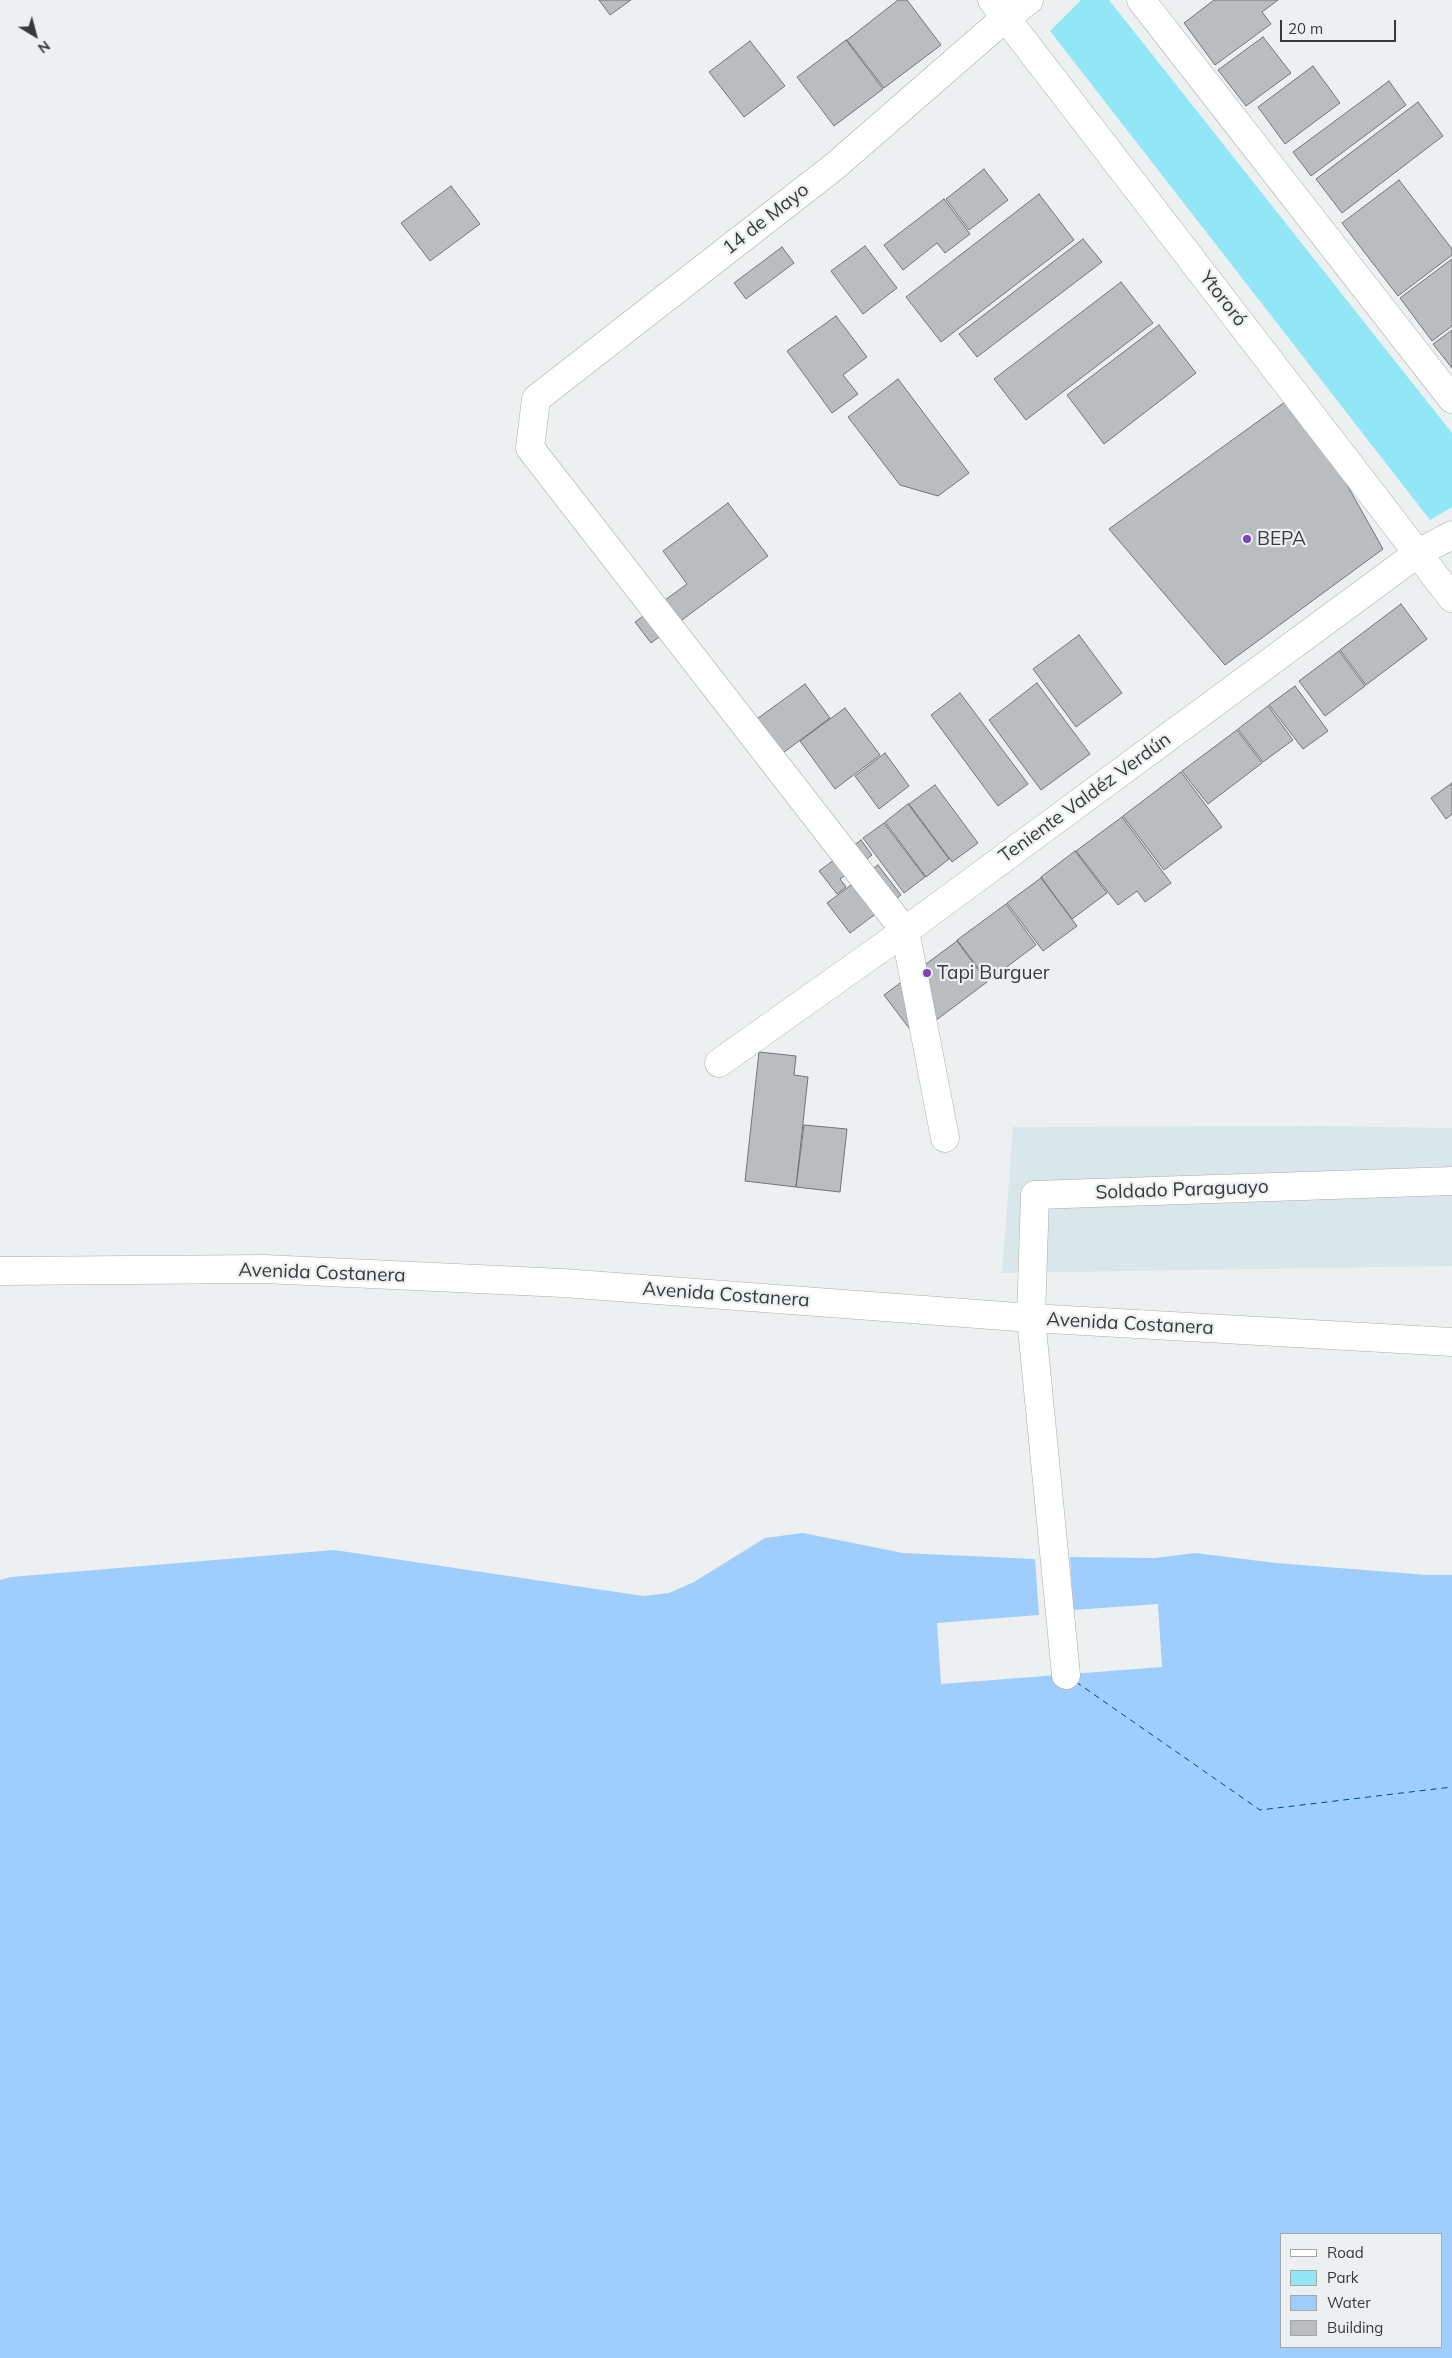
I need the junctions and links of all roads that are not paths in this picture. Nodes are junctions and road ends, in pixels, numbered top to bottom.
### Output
1 (1029, 0) edge
2 (1142, 0) edge
3 (999, 9) edge
4 (1452, 399) edge
5 (1452, 535) edge
6 (1418, 553) junction
7 (1452, 598) edge
8 (905, 931) junction
9 (719, 1063) dead end
10 (944, 1138) dead end
11 (1452, 1181) edge
12 (0, 1271) edge
13 (1031, 1318) junction
14 (1452, 1342) edge
15 (1066, 1675) dead end

1 - 3 street, 14 de Mayo
2 - 4 street
3 - 6 street, Ytororó
3 - 8 street, 14 de Mayo
5 - 6 street, Teniente Valdéz Verdún
6 - 7 street, Ytororó
6 - 8 street, Teniente Valdéz Verdún
8 - 9 street, Teniente Valdéz Verdún
8 - 10 street
11 - 13 street, Soldado Paraguayo
12 - 13 street, Avenida Costanera
13 - 14 street, Avenida Costanera
13 - 15 street

